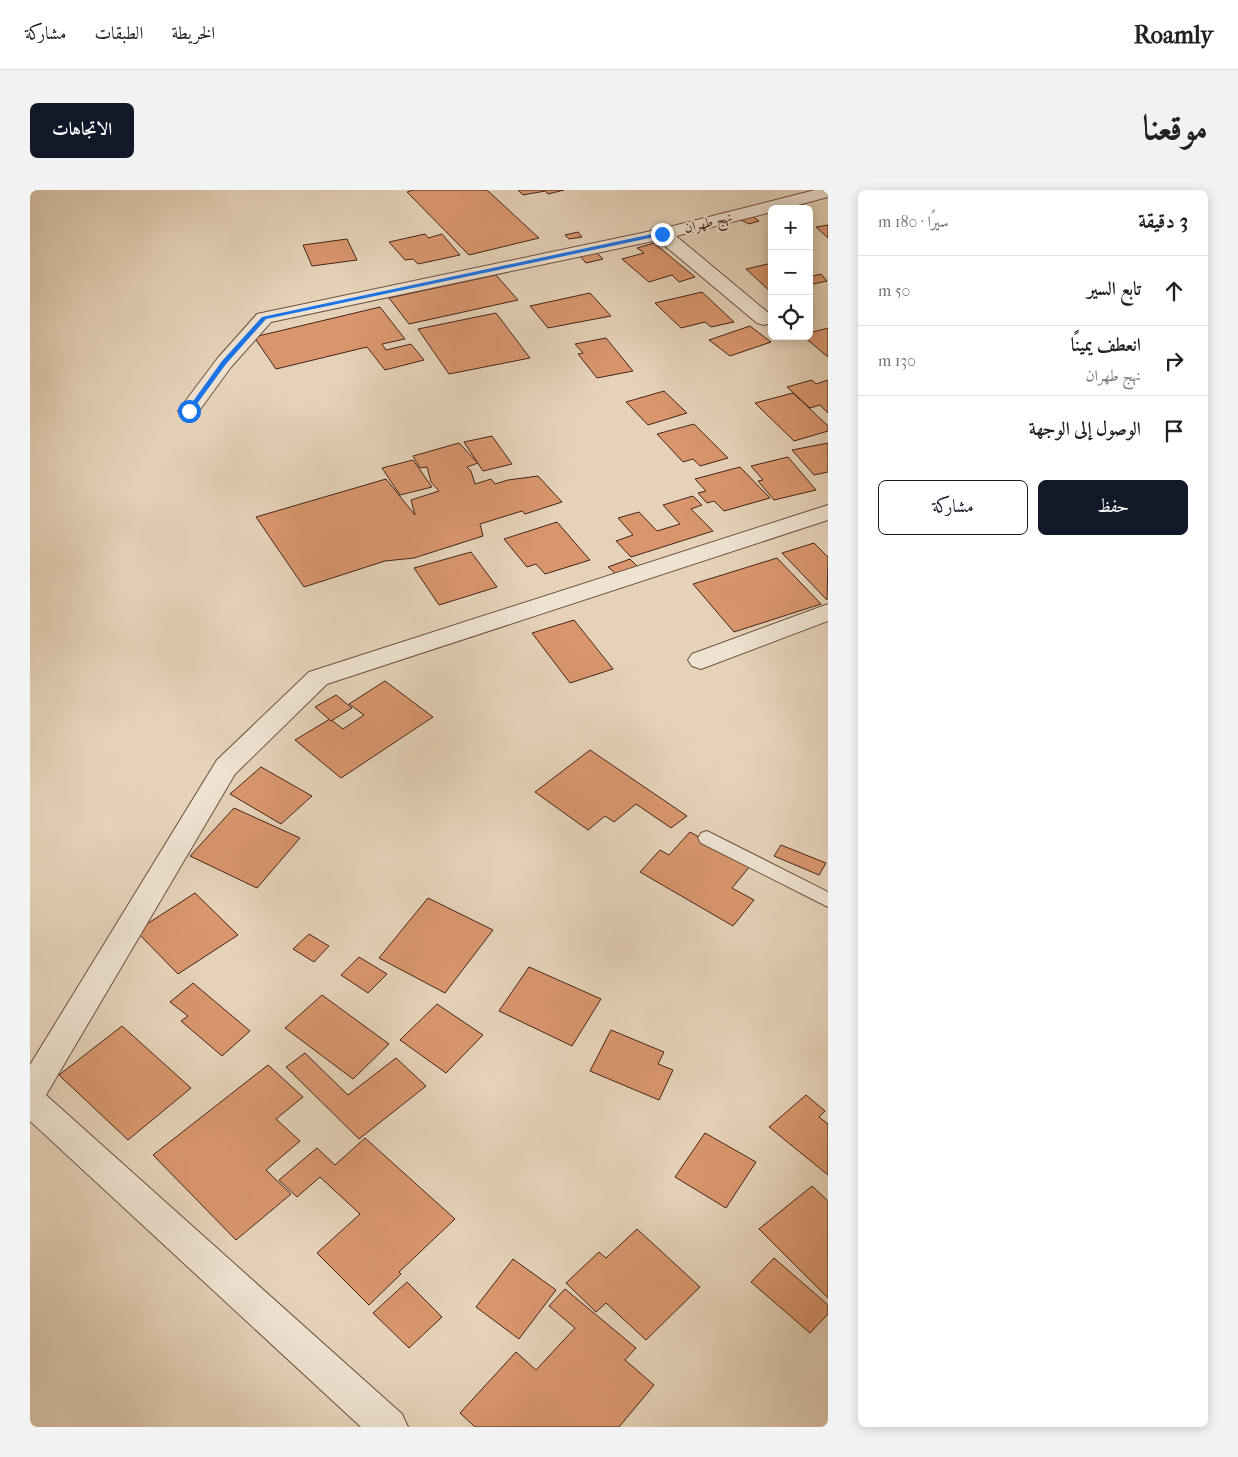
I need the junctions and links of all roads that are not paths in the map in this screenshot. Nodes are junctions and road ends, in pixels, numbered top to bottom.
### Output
1 (828, 192) edge
2 (662, 234) junction
3 (764, 319) dead end
4 (189, 411) dead end
5 (828, 512) edge
6 (828, 612) edge
7 (701, 660) dead end
8 (707, 838) dead end
9 (828, 900) edge
10 (30, 1093) edge
11 (30, 1101) edge
12 (390, 1427) edge

1 - 2 street, نهج طهران
2 - 3 street
2 - 4 street, نهج طهران
5 - 10 street
6 - 7 street
8 - 9 lane
11 - 12 street

